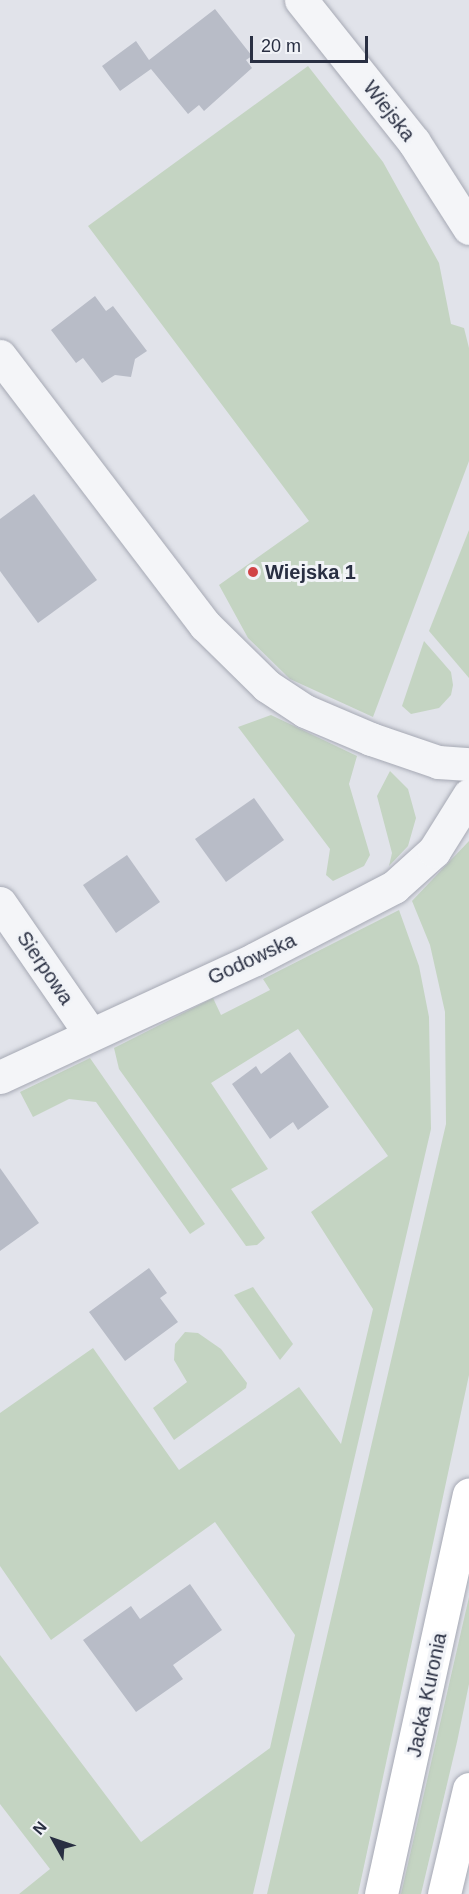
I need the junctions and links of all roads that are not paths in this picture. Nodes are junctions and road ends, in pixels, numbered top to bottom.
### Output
1 (301, 0) edge
2 (469, 228) edge
3 (0, 356) edge
4 (469, 764) edge
5 (469, 795) edge
6 (0, 903) edge
7 (89, 1032) junction
8 (0, 1077) edge
9 (469, 1495) edge
10 (469, 1789) edge
11 (381, 1894) edge
12 (444, 1894) edge

1 - 2 street, Wiejska
3 - 4 street
5 - 7 street, Godowska
6 - 7 street, Sierpowa
7 - 8 street, Godowska
9 - 11 main road, Jacka Kuronia
10 - 12 main road

